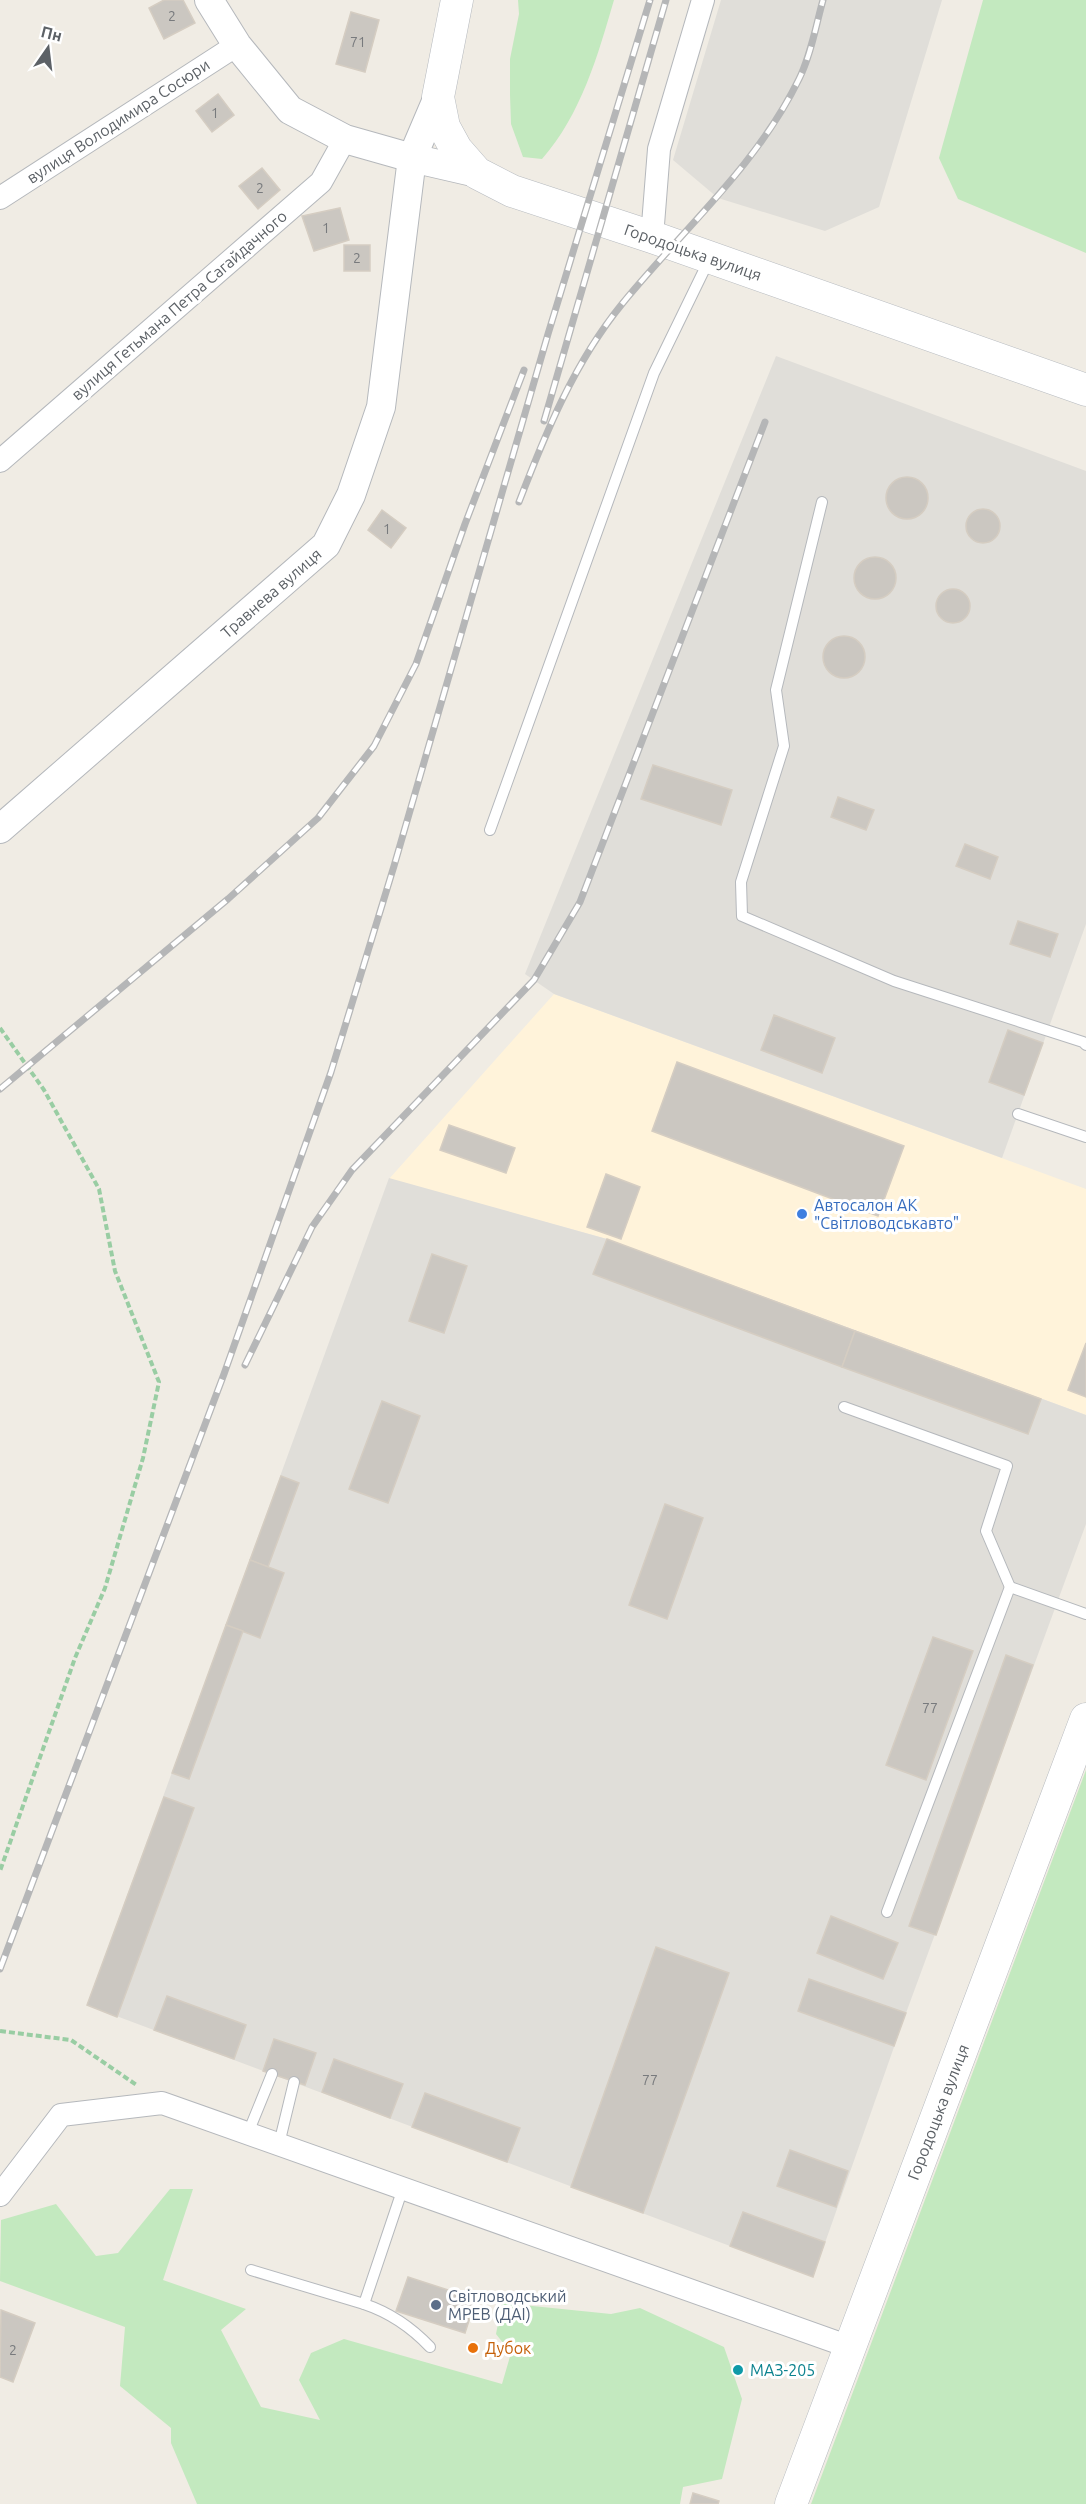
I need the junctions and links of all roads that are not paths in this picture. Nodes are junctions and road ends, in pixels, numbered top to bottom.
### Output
1 (209, 0) edge
2 (457, 0) edge
3 (704, 0) edge
4 (237, 45) junction
5 (438, 97) junction
6 (345, 139) junction
7 (412, 158) junction
8 (477, 173) junction
9 (0, 198) edge
10 (652, 237) junction
11 (710, 257) junction
12 (1086, 390) edge
13 (0, 461) edge
14 (822, 502) dead end
15 (0, 830) edge
16 (490, 830) dead end
17 (1086, 1045) edge
18 (1018, 1114) dead end
19 (1086, 1137) edge
20 (844, 1407) dead end
21 (1010, 1587) junction
22 (1086, 1614) edge
23 (1086, 1719) edge
24 (887, 1912) dead end
25 (272, 2074) dead end
26 (294, 2082) dead end
27 (248, 2133) junction
28 (279, 2144) junction
29 (403, 2188) junction
30 (0, 2195) edge
31 (251, 2270) dead end
32 (364, 2304) junction
33 (430, 2347) dead end
34 (850, 2347) junction
35 (791, 2504) edge

1 - 4 street
2 - 5 main road, Городоцька вулиця
3 - 10 street
4 - 6 street
4 - 9 street, вулиця Володимира Сосюри
5 - 7 street, Травнева вулиця
5 - 8 main road, Городоцька вулиця
6 - 7 street
6 - 13 street, вулиця Гетьмана Петра Сагайдачного
7 - 8 street
7 - 15 street, Травнева вулиця
8 - 10 main road, Городоцька вулиця
10 - 11 main road, Городоцька вулиця
11 - 12 main road, Городоцька вулиця
11 - 16 lane
14 - 17 lane
18 - 19 lane
20 - 21 lane
21 - 22 lane
21 - 24 lane
23 - 34 main road, Городоцька вулиця
25 - 27 lane
26 - 28 lane
27 - 28 street
27 - 30 street
28 - 29 street
29 - 32 lane
29 - 34 street
31 - 32 lane
32 - 33 lane
34 - 35 main road, Городоцька вулиця

